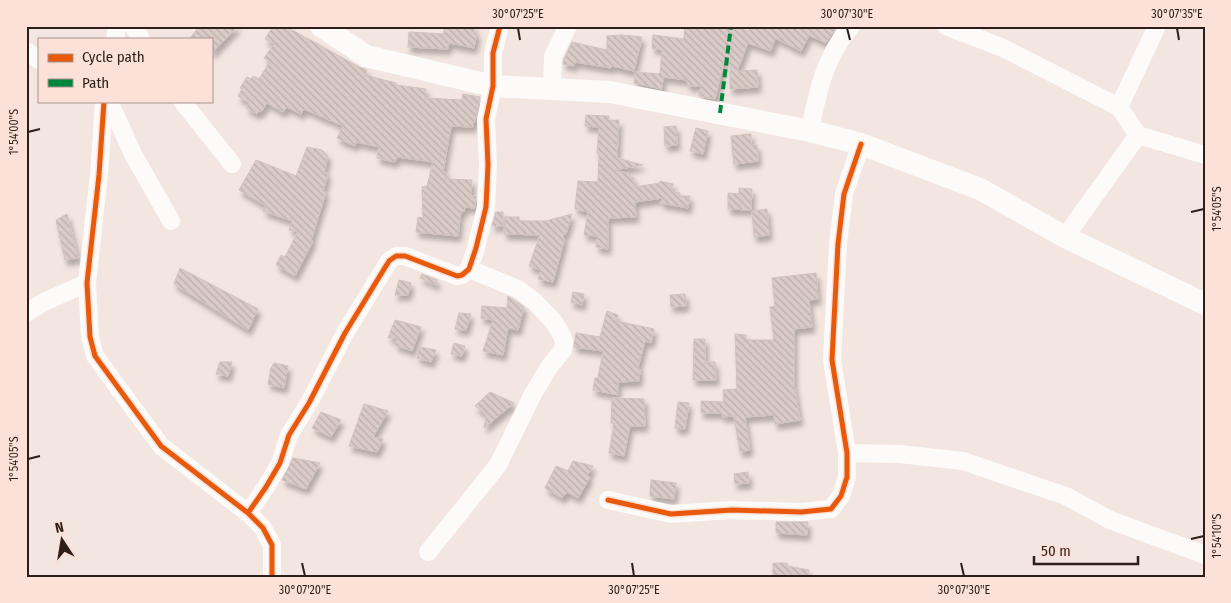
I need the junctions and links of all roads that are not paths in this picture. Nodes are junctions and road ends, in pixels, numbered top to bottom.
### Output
1 (133, 26) edge
2 (321, 26) edge
3 (500, 26) edge
4 (568, 26) edge
5 (851, 26) edge
6 (946, 26) edge
7 (1157, 26) edge
8 (139, 38) edge
9 (26, 51) edge
10 (38, 59) edge
11 (493, 86) junction
12 (552, 89) junction
13 (183, 102) edge
14 (101, 104) edge
15 (1119, 107) junction
16 (810, 131) junction
17 (1138, 135) junction
18 (861, 144) junction
19 (1205, 154) edge
20 (232, 164) dead end
21 (171, 222) dead end
22 (1065, 237) junction
23 (469, 269) junction
24 (87, 283) junction
25 (1205, 304) edge
26 (26, 313) edge
27 (847, 453) junction
28 (608, 500) dead end
29 (248, 513) junction
30 (428, 552) dead end
31 (1205, 555) edge
32 (272, 577) edge

1 - 8 street
2 - 11 main road
3 - 11 street
4 - 12 street
5 - 16 street
6 - 15 street
7 - 15 street
9 - 10 street
11 - 12 main road
11 - 23 street
12 - 16 main road
13 - 20 street
14 - 21 street
14 - 24 street
15 - 17 street
16 - 18 main road
17 - 19 street
17 - 22 street
18 - 22 main road
18 - 27 street
22 - 25 main road
23 - 29 street
23 - 30 street
24 - 26 street
24 - 29 street
27 - 28 street
27 - 31 street
29 - 32 street

